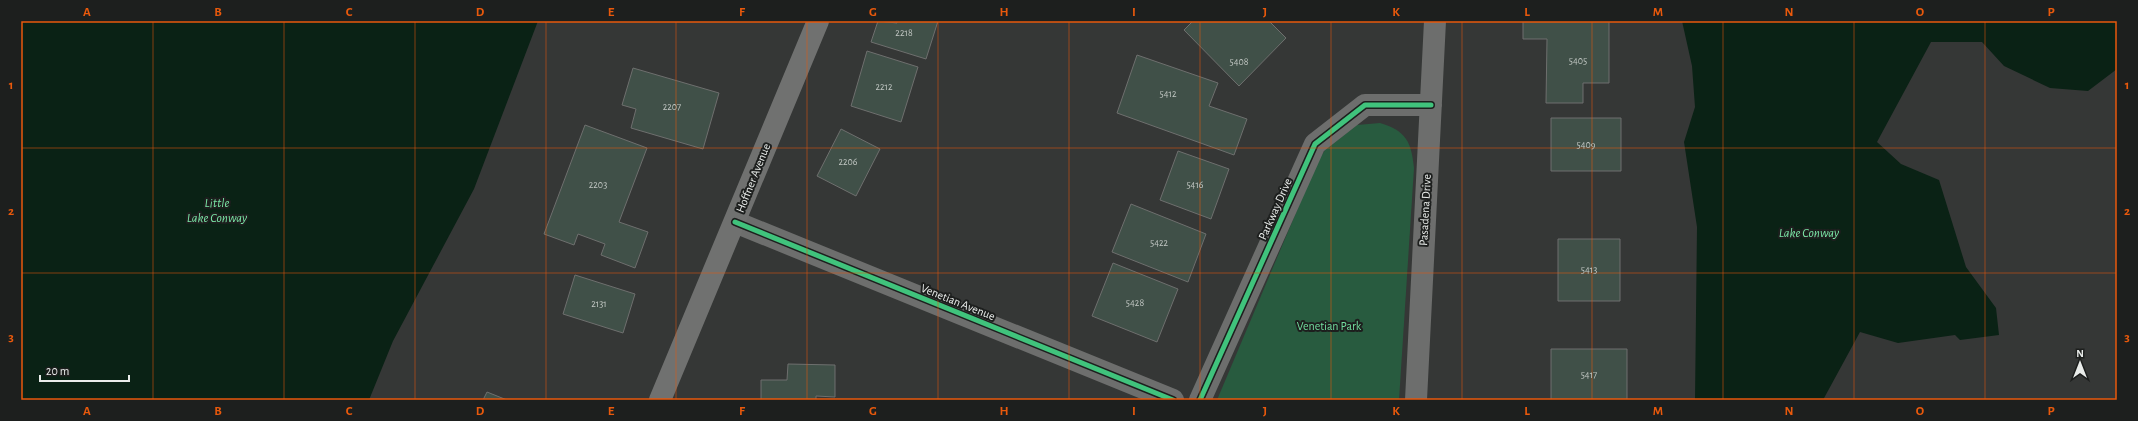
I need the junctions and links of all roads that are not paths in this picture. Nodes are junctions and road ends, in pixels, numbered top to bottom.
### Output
1 (818, 21) edge
2 (1435, 21) edge
3 (1430, 105) junction
4 (735, 222) junction
5 (660, 400) edge
6 (1173, 400) edge
7 (1200, 400) edge
8 (1416, 400) edge

1 - 4 main road, Hoffner Avenue
2 - 3 street, Pasadena Drive
3 - 7 street, Parkway Drive
3 - 8 street, Pasadena Drive
4 - 5 main road, Hoffner Avenue
4 - 6 street, Venetian Avenue

